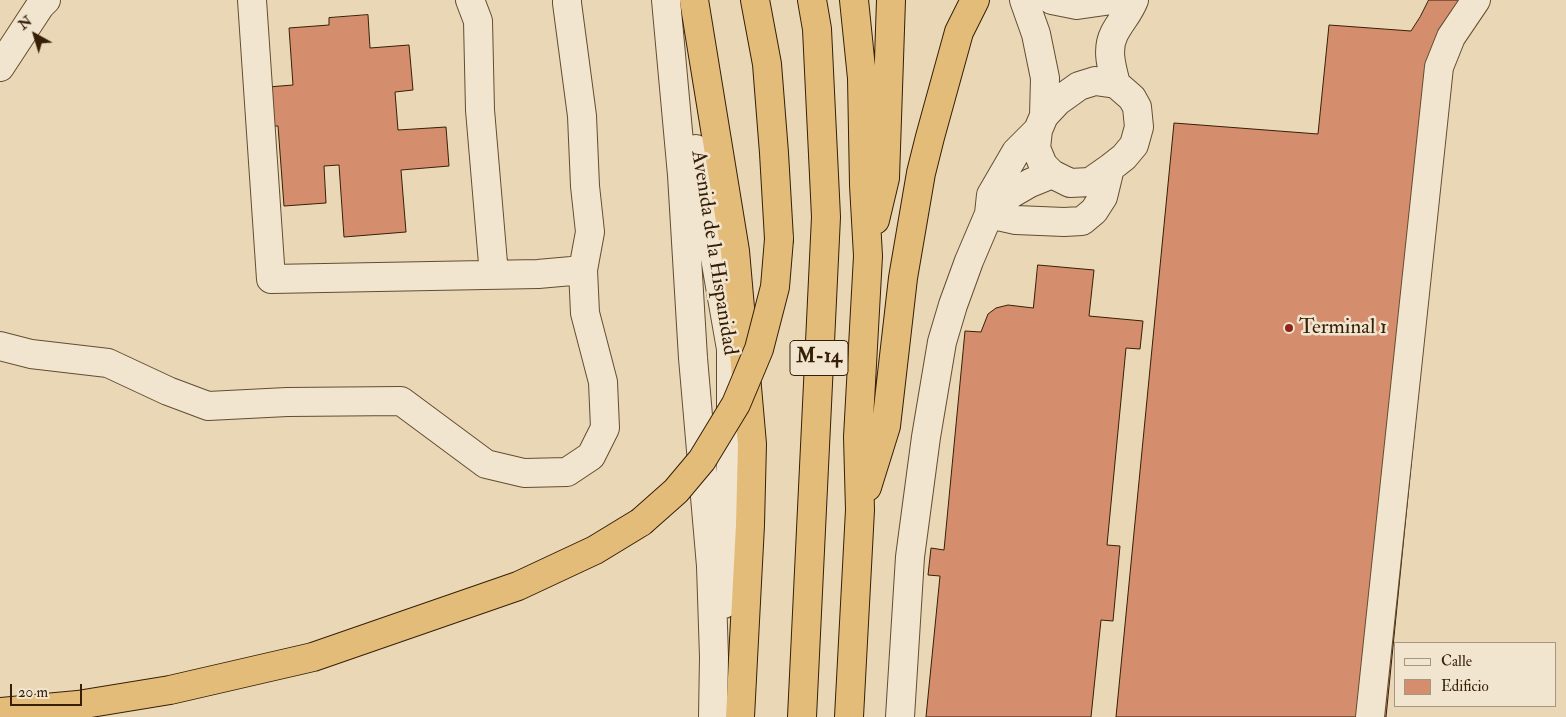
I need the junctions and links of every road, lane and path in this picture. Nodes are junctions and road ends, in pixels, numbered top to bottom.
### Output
1 (46, 0) edge
2 (252, 0) edge
3 (470, 0) edge
4 (567, 0) edge
5 (667, 0) edge
6 (694, 0) edge
7 (756, 0) edge
8 (812, 0) edge
9 (854, 0) edge
10 (891, 0) edge
11 (975, 0) edge
12 (991, 0) edge
13 (1024, 0) edge
14 (1052, 0) edge
15 (1112, 0) edge
16 (1134, 0) edge
17 (1476, 0) edge
18 (0, 66) edge
19 (1116, 84) junction
20 (944, 87) junction
21 (1041, 123) junction
22 (1110, 168) junction
23 (1052, 174) junction
24 (989, 214) junction
25 (868, 256) junction
26 (583, 270) junction
27 (494, 275) junction
28 (0, 346) edge
29 (860, 510) junction
30 (714, 658) junction
31 (0, 712) edge
32 (713, 717) edge
33 (740, 717) edge
34 (802, 717) edge
35 (849, 717) edge
36 (900, 717) edge
37 (1370, 717) edge

1 - 18 street
2 - 27 street
3 - 27 street
4 - 26 street
5 - 30 street, Avenida de la Hispanidad
5 - 30 street, Avenida de la Hispanidad
6 - 33 highway
7 - 31 highway, bridge
8 - 34 highway, M-14
9 - 25 highway, M-14
10 - 25 highway
11 - 20 highway
12 - 20 highway
13 - 21 street
14 - 15 street
16 - 19 street
17 - 37 street
19 - 21 street
19 - 22 street
20 - 29 highway
21 - 23 street
21 - 24 street
22 - 23 street
22 - 24 street
23 - 24 street
24 - 36 street
25 - 29 highway, M-14
26 - 27 street
26 - 28 street
29 - 35 highway, M-14
30 - 32 street, Avenida de la Hispanidad

